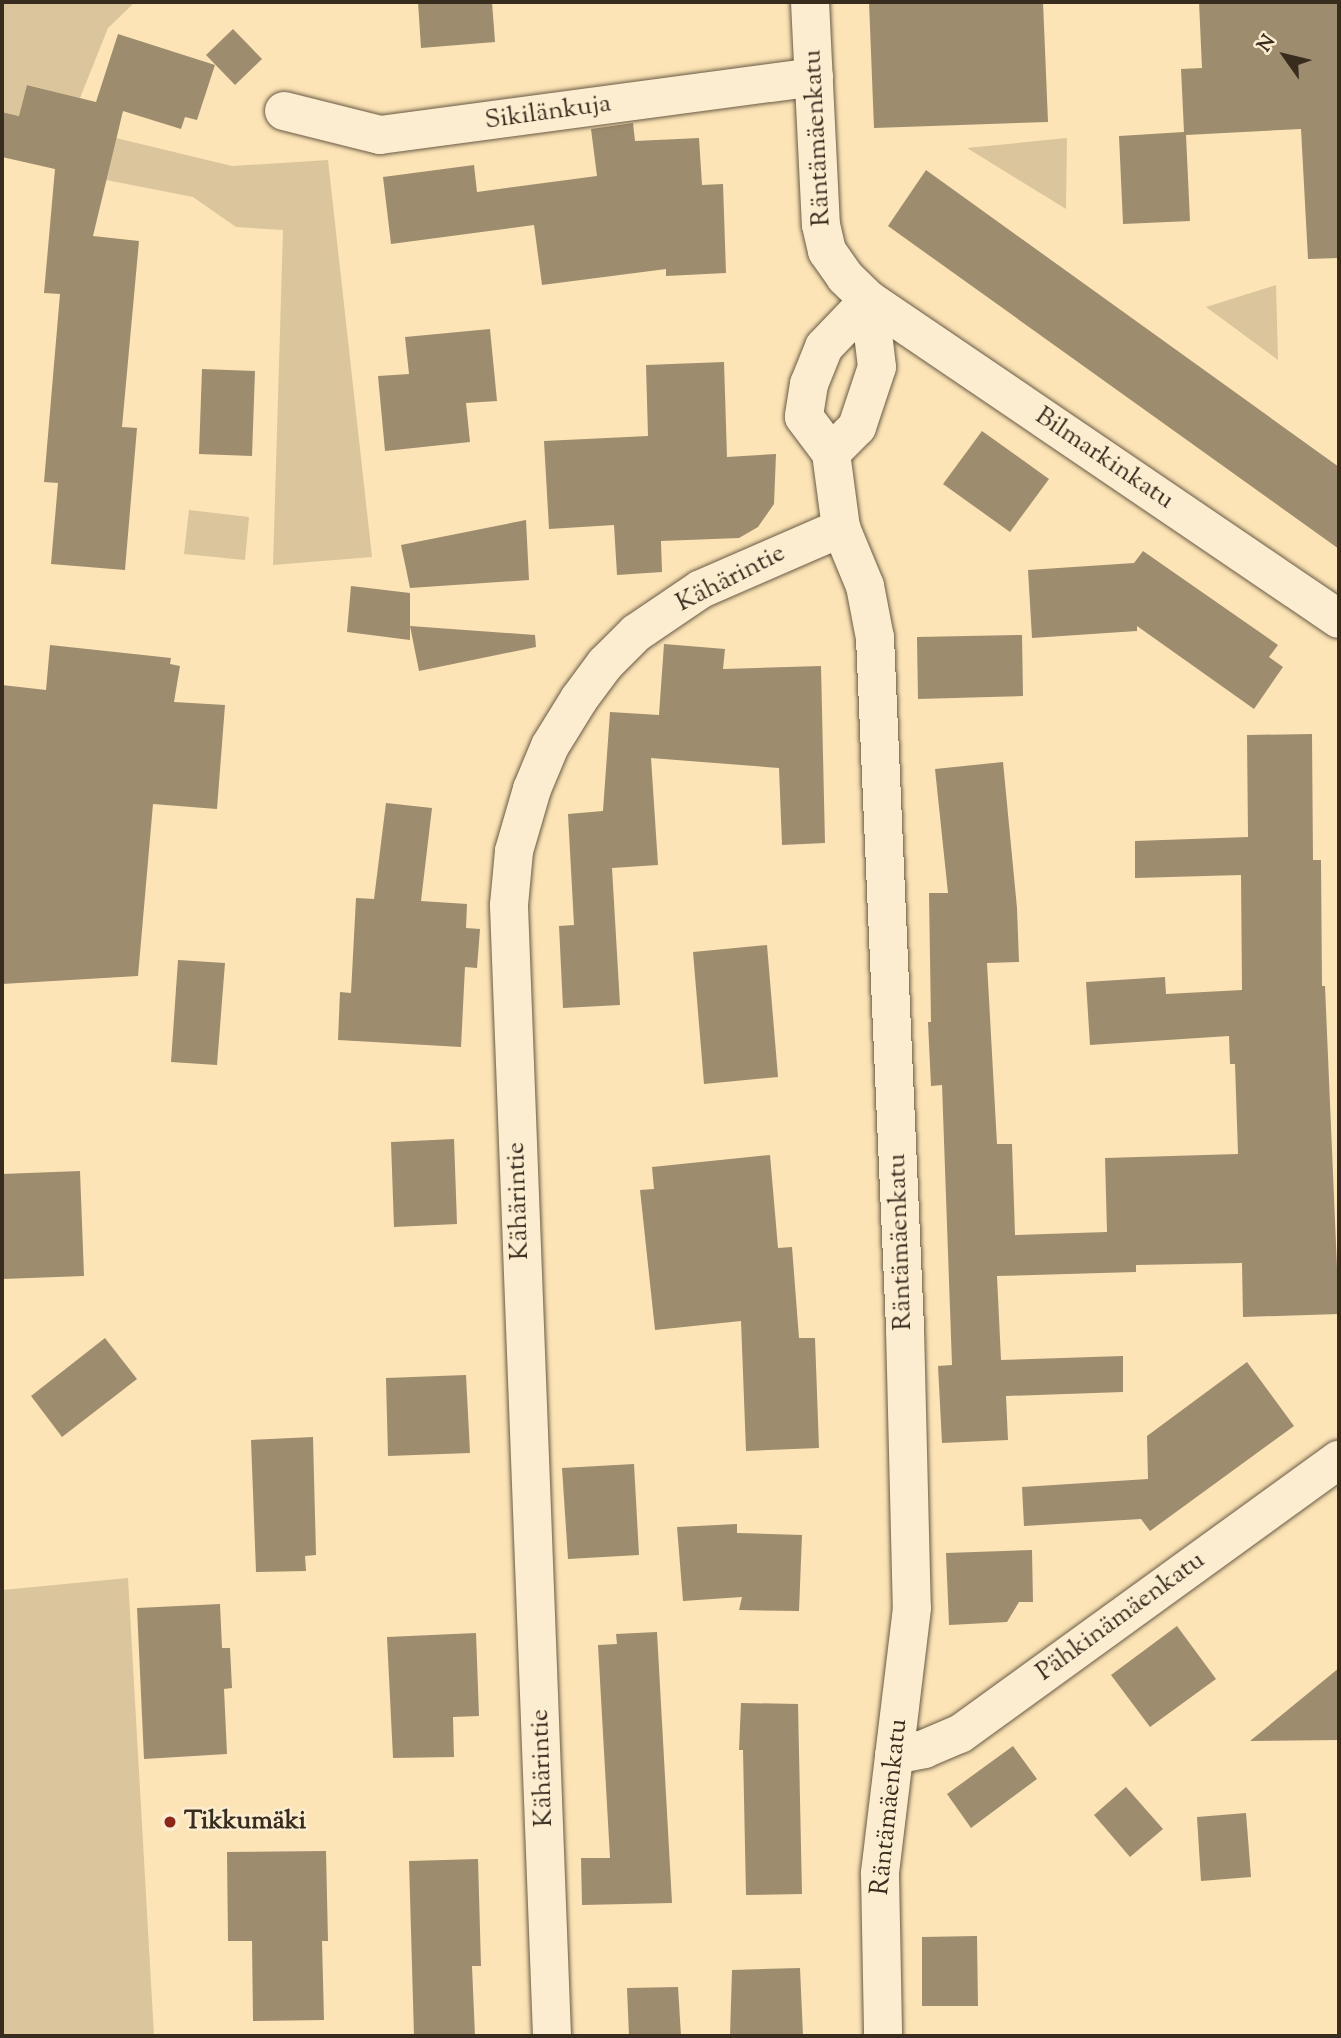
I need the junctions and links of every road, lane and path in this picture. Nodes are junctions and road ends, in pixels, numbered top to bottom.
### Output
1 (810, 2) edge
2 (814, 77) junction
3 (284, 111) dead end
4 (869, 300) junction
5 (831, 453) junction
6 (841, 528) junction
7 (1339, 619) edge
8 (1339, 1460) edge
9 (894, 1755) junction
10 (552, 2036) edge
11 (883, 2036) edge

1 - 2 street, Räntämäenkatu
2 - 3 street, Sikilänkuja
2 - 4 street, Räntämäenkatu
4 - 5 street
4 - 5 street, Räntämäenkatu
4 - 7 street, Bilmarkinkatu
5 - 6 street, Räntämäenkatu
6 - 9 street, Räntämäenkatu
6 - 10 street, Kähärintie
8 - 9 street, Pähkinämäenkatu
9 - 11 street, Räntämäenkatu

